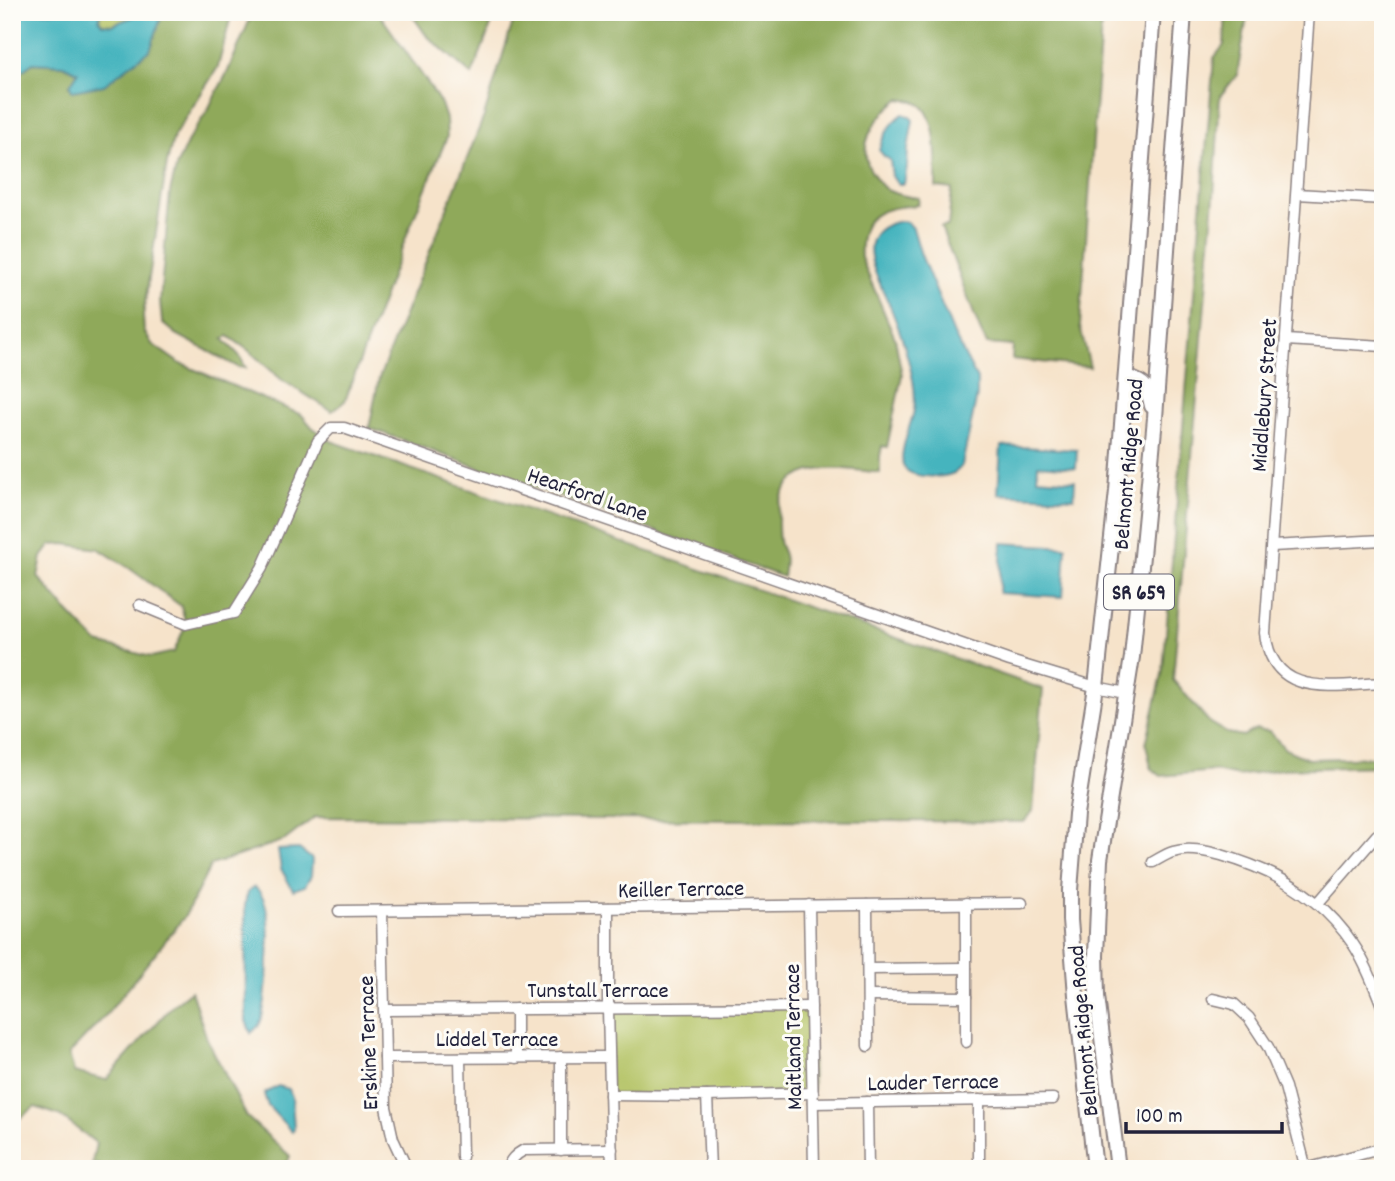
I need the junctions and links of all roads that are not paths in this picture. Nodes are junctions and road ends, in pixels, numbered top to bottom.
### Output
1 (1153, 12) edge
2 (1184, 12) edge
3 (1309, 12) edge
4 (1297, 194) junction
5 (1383, 200) edge
6 (1286, 340) junction
7 (1383, 346) edge
8 (1126, 377) junction
9 (1155, 418) junction
10 (1383, 540) edge
11 (1272, 546) junction
12 (140, 605) dead end
13 (1383, 683) edge
14 (1096, 687) junction
15 (1126, 694) junction
16 (1377, 835) dead end
17 (1153, 862) dead end
18 (966, 903) junction
19 (1023, 903) dead end
20 (1318, 904) junction
21 (809, 905) junction
22 (867, 905) junction
23 (608, 908) junction
24 (339, 911) dead end
25 (382, 911) junction
26 (966, 968) junction
27 (868, 969) junction
28 (869, 996) junction
29 (966, 997) junction
30 (1213, 999) dead end
31 (811, 1007) junction
32 (1383, 1008) edge
33 (516, 1009) junction
34 (608, 1009) junction
35 (384, 1010) junction
36 (966, 1042) dead end
37 (868, 1046) dead end
38 (561, 1057) junction
39 (609, 1057) junction
40 (385, 1058) junction
41 (460, 1058) junction
42 (516, 1058) junction
43 (610, 1095) junction
44 (707, 1096) junction
45 (813, 1098) junction
46 (1053, 1099) dead end
47 (979, 1100) junction
48 (867, 1102) junction
49 (1383, 1148) edge
50 (612, 1149) junction
51 (561, 1150) junction
52 (462, 1157) dead end
53 (407, 1169) edge
54 (507, 1169) edge
55 (612, 1169) edge
56 (710, 1169) edge
57 (814, 1169) edge
58 (868, 1169) edge
59 (979, 1169) edge
60 (1095, 1169) edge
61 (1118, 1169) edge
62 (1306, 1169) edge

1 - 8 main road, Belmont Ridge Road / SR 659
2 - 9 main road, Belmont Ridge Road / SR 659
3 - 4 street, Middlebury Street
4 - 5 street
4 - 6 street, Middlebury Street
6 - 7 street
6 - 11 street, Middlebury Street
8 - 9 main road
8 - 14 main road, Belmont Ridge Road / SR 659
9 - 15 main road, Belmont Ridge Road / SR 659
10 - 11 street
11 - 13 street, Middlebury Street
12 - 14 street, Hearford Lane
14 - 15 street, Hearford Lane
14 - 60 main road, Belmont Ridge Road / SR 659
15 - 61 main road, Belmont Ridge Road / SR 659
16 - 20 street
17 - 20 street
18 - 19 street, Keiller Terrace
18 - 22 street, Keiller Terrace
18 - 26 street
20 - 32 street
21 - 22 street, Keiller Terrace
21 - 23 street, Keiller Terrace
21 - 31 street, Maitland Terrace
22 - 27 street
23 - 25 street, Keiller Terrace
23 - 34 street
24 - 25 street, Keiller Terrace
25 - 35 street, Erskine Terrace
26 - 27 street
26 - 29 street
27 - 28 street
28 - 29 street
28 - 37 street
29 - 36 street
30 - 62 street
31 - 34 street, Tunstall Terrace
31 - 45 street, Maitland Terrace
33 - 34 street, Tunstall Terrace
33 - 35 street, Tunstall Terrace
33 - 42 street
34 - 39 street
35 - 40 street, Erskine Terrace
38 - 39 street, Liddel Terrace
38 - 42 street, Liddel Terrace
38 - 51 street
39 - 43 street
40 - 41 street, Liddel Terrace
40 - 53 street, Erskine Terrace
41 - 42 street, Liddel Terrace
41 - 52 street
43 - 44 street, Lauder Terrace
43 - 50 street
44 - 45 street, Lauder Terrace
44 - 56 street
45 - 48 street, Lauder Terrace
45 - 57 street, Maitland Terrace
46 - 47 street, Lauder Terrace
47 - 48 street, Lauder Terrace
47 - 59 street
48 - 58 street
49 - 62 street
50 - 51 street
50 - 55 street
51 - 54 street

